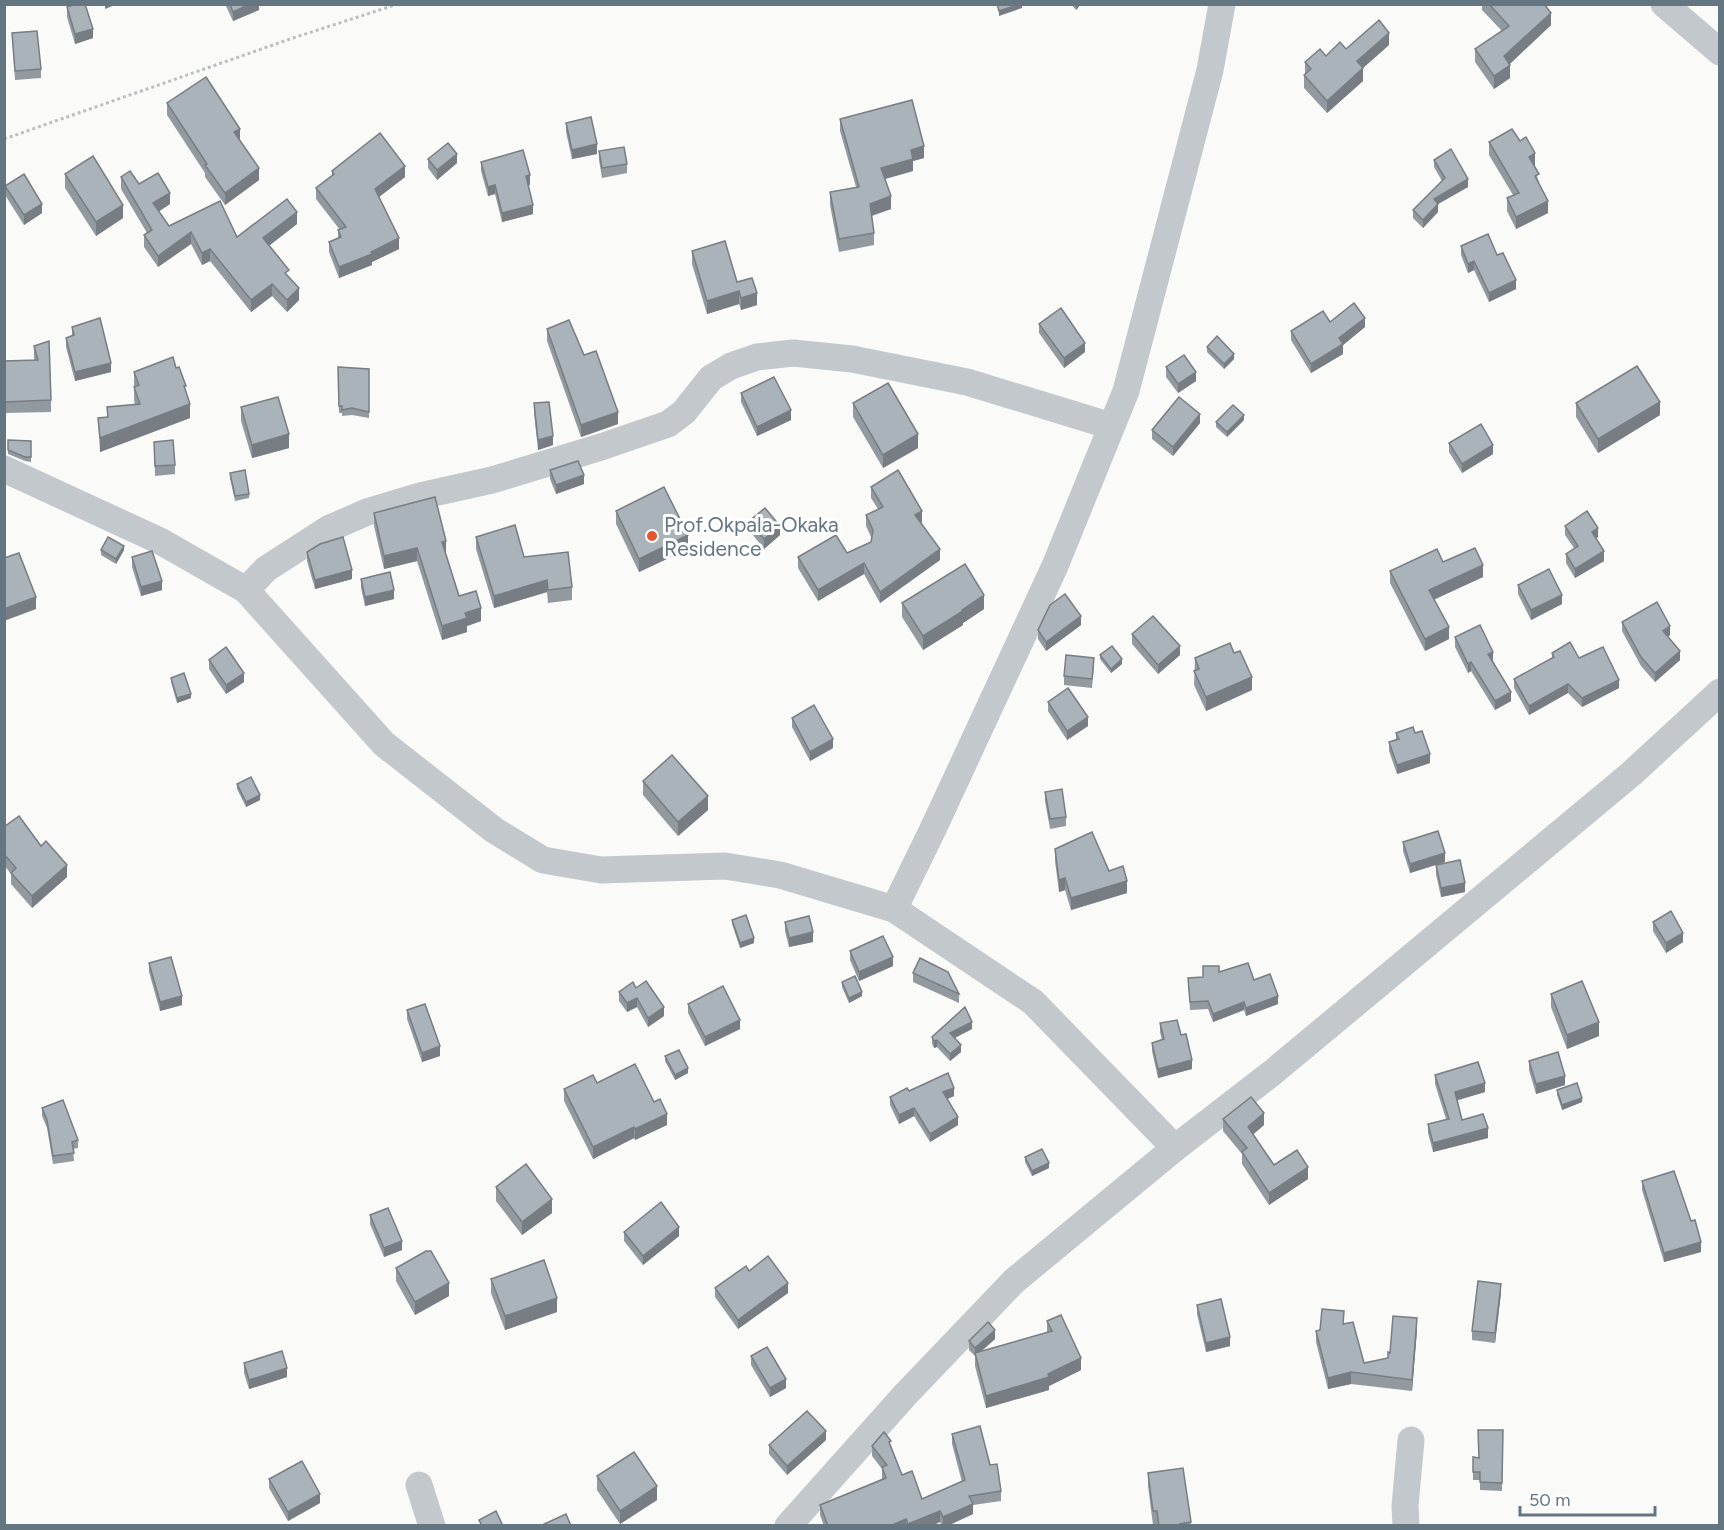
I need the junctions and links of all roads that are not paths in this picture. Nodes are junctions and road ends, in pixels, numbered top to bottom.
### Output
1 (1222, 4) edge
2 (1664, 4) edge
3 (1719, 52) edge
4 (1111, 426) junction
5 (4, 469) edge
6 (246, 590) junction
7 (1719, 692) edge
8 (894, 909) junction
9 (1175, 1148) junction
10 (1411, 1440) dead end
11 (419, 1485) dead end
12 (432, 1526) edge
13 (788, 1526) edge
14 (1406, 1526) edge

1 - 4 street
2 - 3 street
4 - 6 street
4 - 8 street
5 - 6 street
6 - 8 street
7 - 9 street
8 - 9 street
9 - 13 street
10 - 14 street
11 - 12 street

